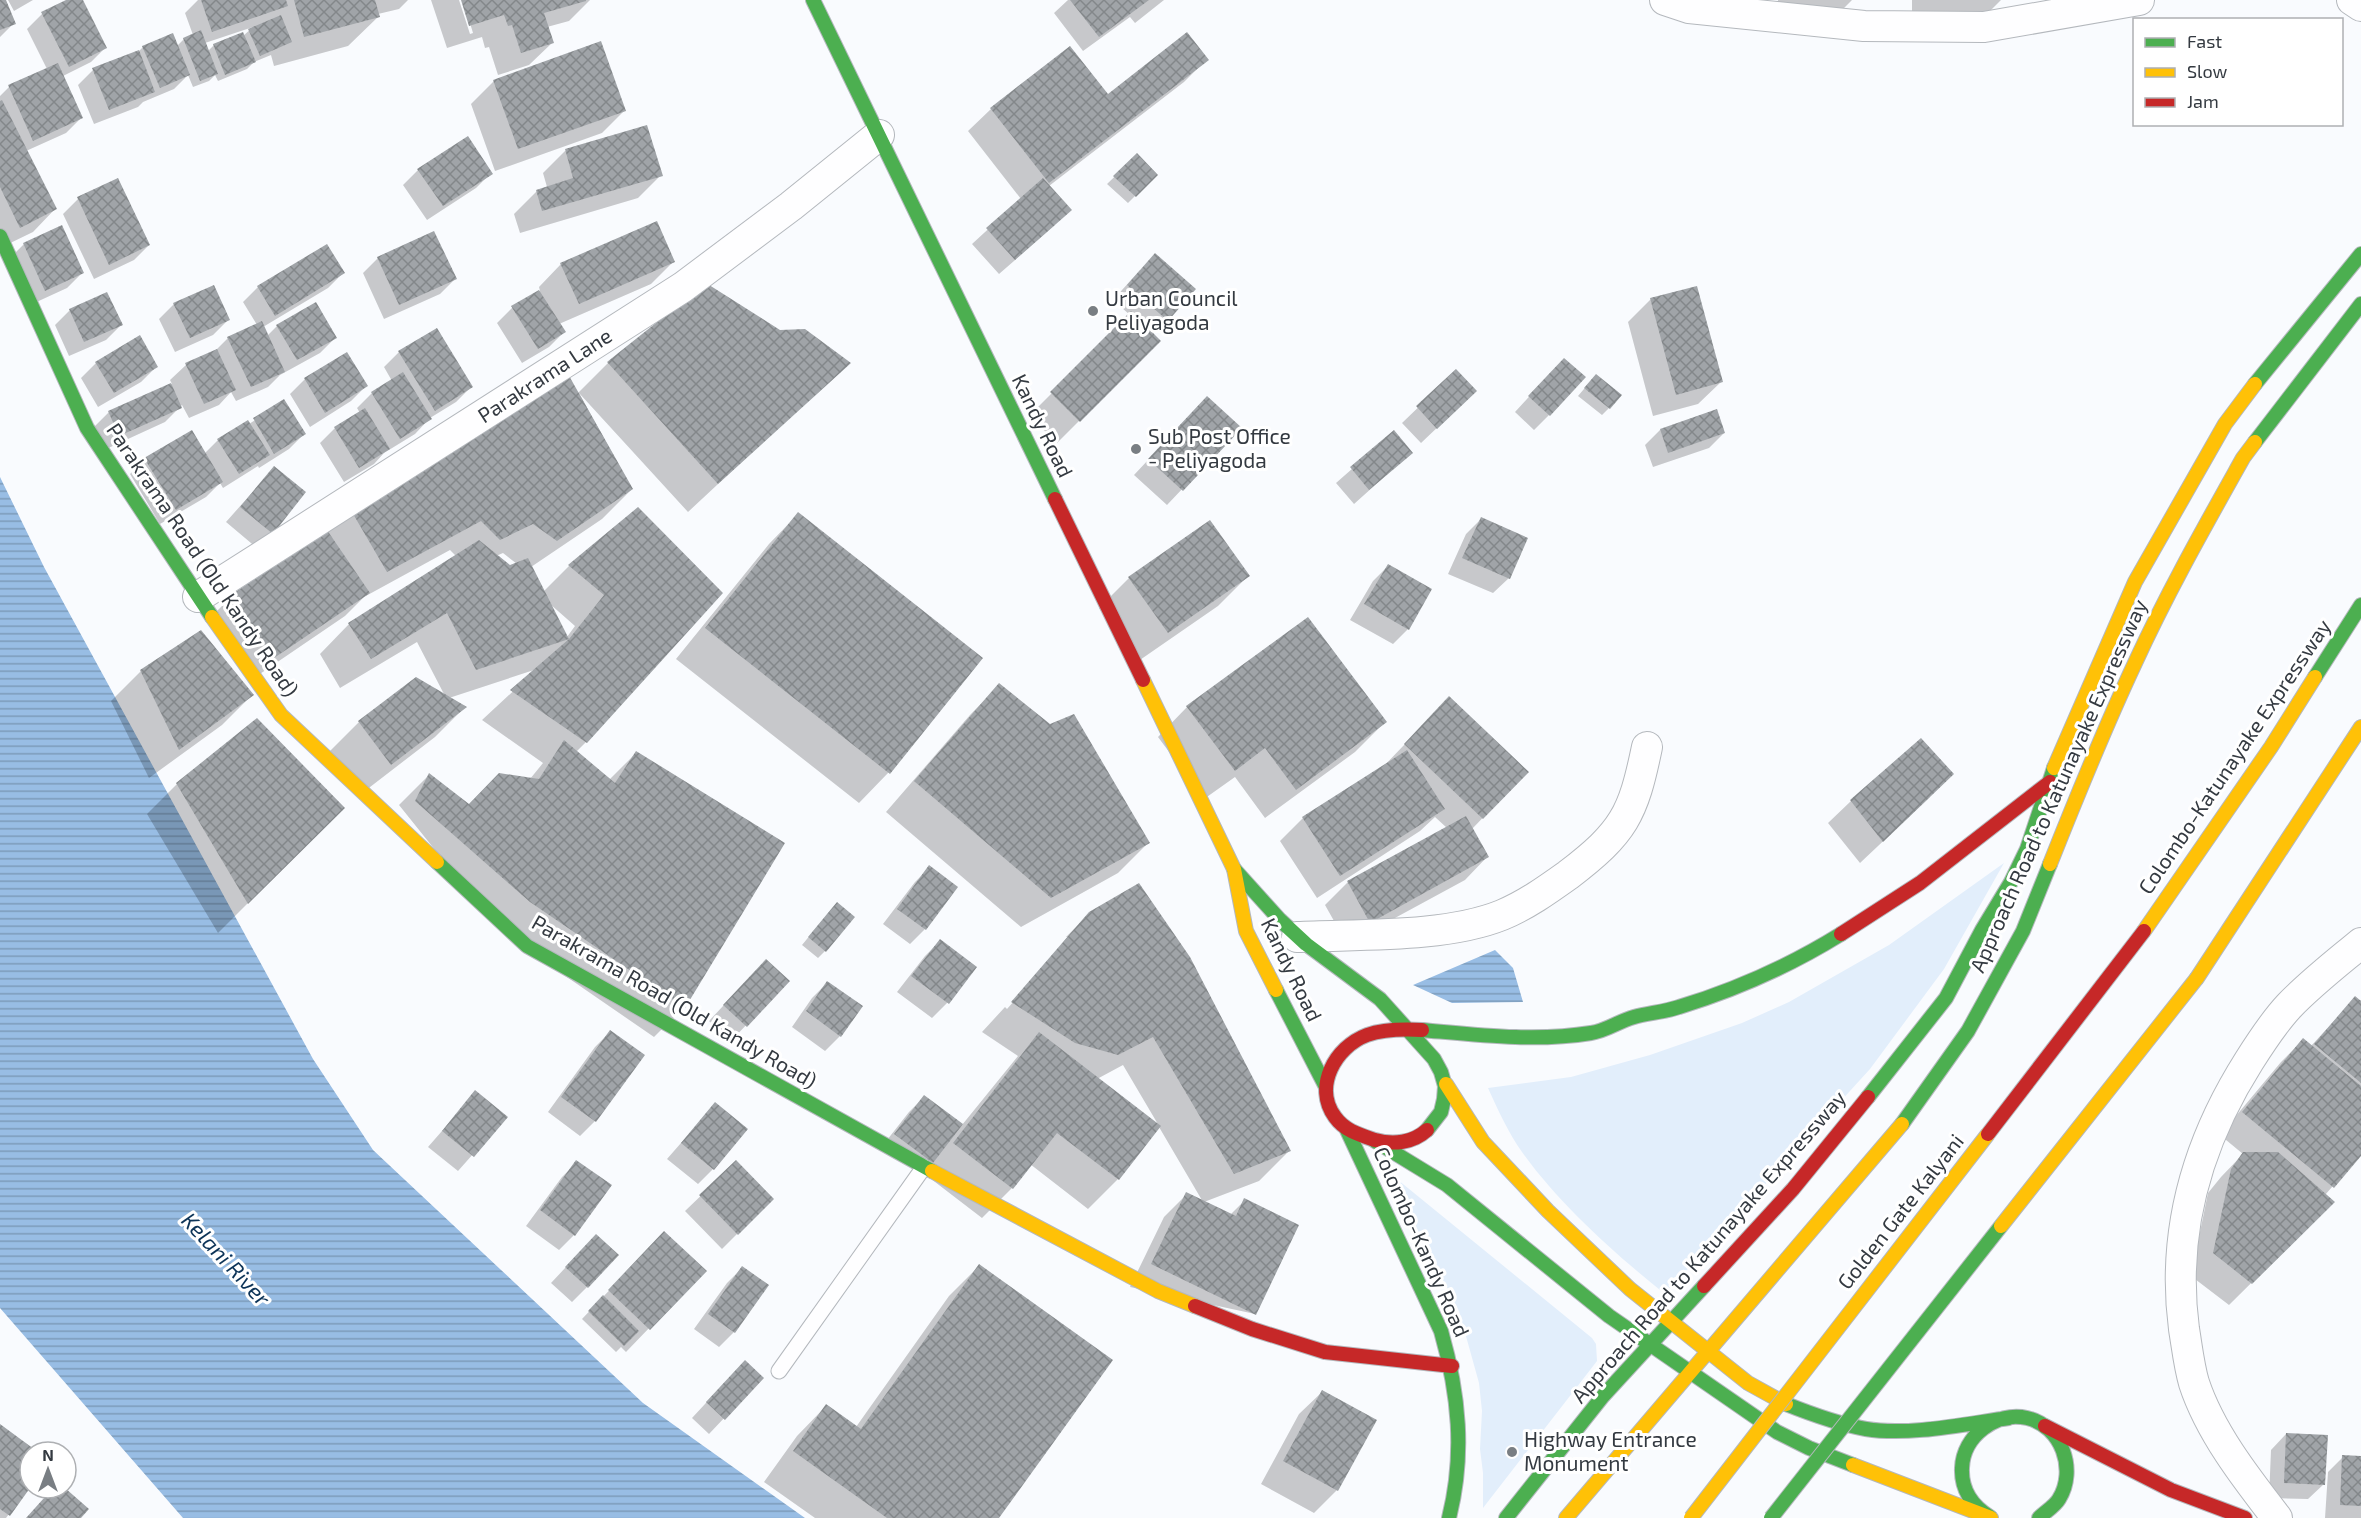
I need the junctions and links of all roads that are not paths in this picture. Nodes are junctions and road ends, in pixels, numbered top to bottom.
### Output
1 (813, 0) edge
2 (1665, 0) edge
3 (2139, 0) edge
4 (2352, 0) edge
5 (2361, 6) edge
6 (879, 135) junction
7 (0, 236) edge
8 (2361, 254) edge
9 (2361, 304) edge
10 (198, 597) junction
11 (2361, 605) edge
12 (2361, 727) edge
13 (1647, 747) dead end
14 (2051, 781) junction
15 (1234, 869) junction
16 (2144, 931) joint
17 (1297, 937) junction
18 (2361, 943) edge
19 (1405, 1029) junction
20 (1446, 1084) junction
21 (1325, 1085) junction
22 (1346, 1128) junction
23 (1370, 1138) junction
24 (924, 1167) junction
25 (1452, 1366) junction
26 (779, 1371) dead end
27 (2009, 1418) junction
28 (2040, 1424) junction
29 (1449, 1518) edge
30 (1506, 1518) edge
31 (1566, 1518) edge
32 (1691, 1518) edge
33 (1771, 1518) edge
34 (1992, 1518) edge
35 (2038, 1518) edge
36 (2245, 1518) edge
37 (2277, 1518) edge

1 - 6 main road, Kandy Road
2 - 3 street
4 - 5 street
6 - 10 street, Parakrama Lane
6 - 15 main road, Kandy Road
7 - 10 main road, Parakrama Road (Old Kandy Road)
8 - 14 main road, Approach Road to Katunayake Expressway
9 - 31 main road, Approach Road to Katunayake Expressway
10 - 24 main road, Parakrama Road (Old Kandy Road)
11 - 16 main road, Colombo-Katunayake Expressway
12 - 33 main road, bridge
13 - 17 street
14 - 19 main road
14 - 30 main road, Approach Road to Katunayake Expressway
15 - 17 main road, Kandy Road
15 - 21 main road, Kandy Road
16 - 32 main road, Golden Gate Kalyani, bridge
17 - 19 main road, Kandy Road
18 - 37 street
19 - 20 main road
19 - 21 main road
20 - 23 main road
20 - 27 main road
21 - 22 main road
22 - 23 main road
22 - 25 main road, Colombo-Kandy Road
23 - 34 main road
24 - 25 main road, Parakrama Road (Old Kandy Road)
24 - 26 lane
25 - 29 main road, Colombo-Kandy Road
27 - 28 main road
27 - 34 main road
28 - 35 main road
28 - 36 main road

